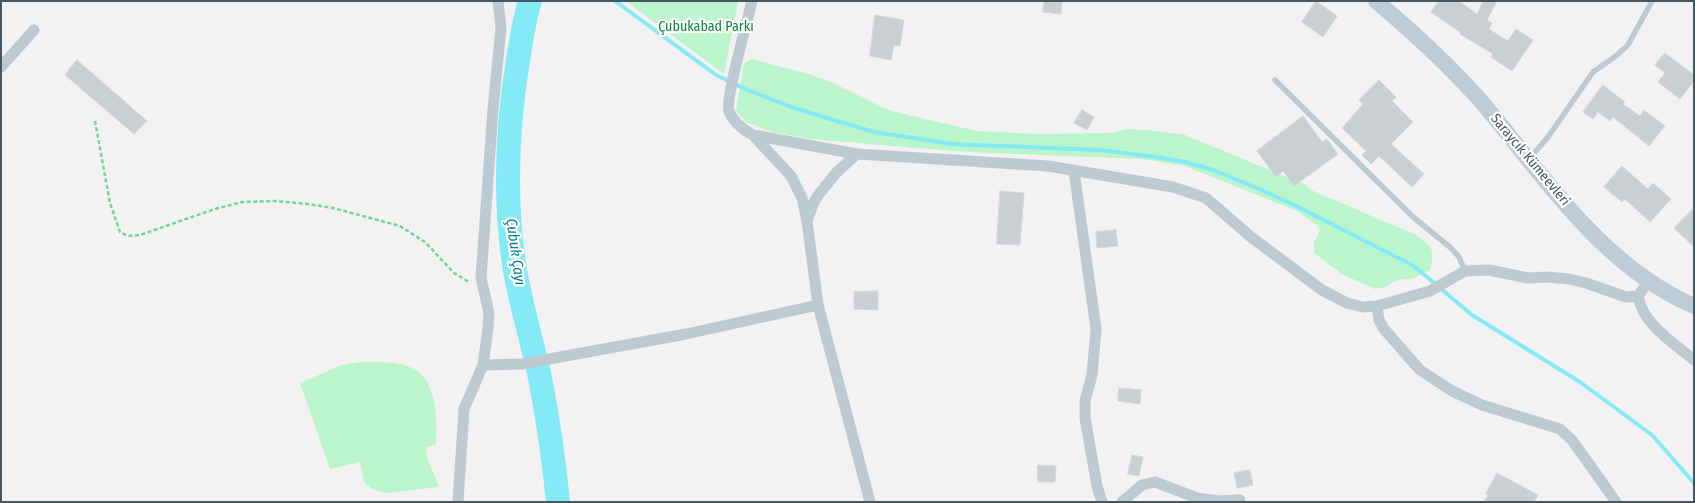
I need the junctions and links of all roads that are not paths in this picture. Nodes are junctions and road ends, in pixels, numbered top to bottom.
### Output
1 (498, 1) edge
2 (752, 1) edge
3 (1376, 1) edge
4 (1652, 1) edge
5 (34, 30) dead end
6 (1, 67) edge
7 (1274, 80) dead end
8 (754, 135) junction
9 (857, 154) junction
10 (1529, 159) junction
11 (1074, 170) junction
12 (807, 221) junction
13 (1465, 271) junction
14 (1649, 281) junction
15 (1638, 296) junction
16 (818, 305) junction
17 (1377, 306) junction
18 (1694, 306) edge
19 (1694, 360) edge
20 (483, 365) junction
21 (1240, 500) dead end
22 (458, 502) edge
23 (870, 502) edge
24 (1102, 502) edge
25 (1122, 502) edge
26 (1616, 502) edge

1 - 20 street
2 - 8 street
3 - 10 main road, Saraycık Kümeevleri
4 - 10 lane
5 - 6 street
7 - 13 lane
8 - 9 street
8 - 12 street
9 - 11 street
9 - 12 street
10 - 14 main road, Saraycık Kümeevleri
11 - 17 street
11 - 24 street
12 - 16 street
13 - 15 street
13 - 17 street
14 - 15 street
14 - 18 main road, Saraycık Kümeevleri
15 - 19 street
16 - 20 street
16 - 23 street
17 - 26 street
20 - 22 street
21 - 25 street

